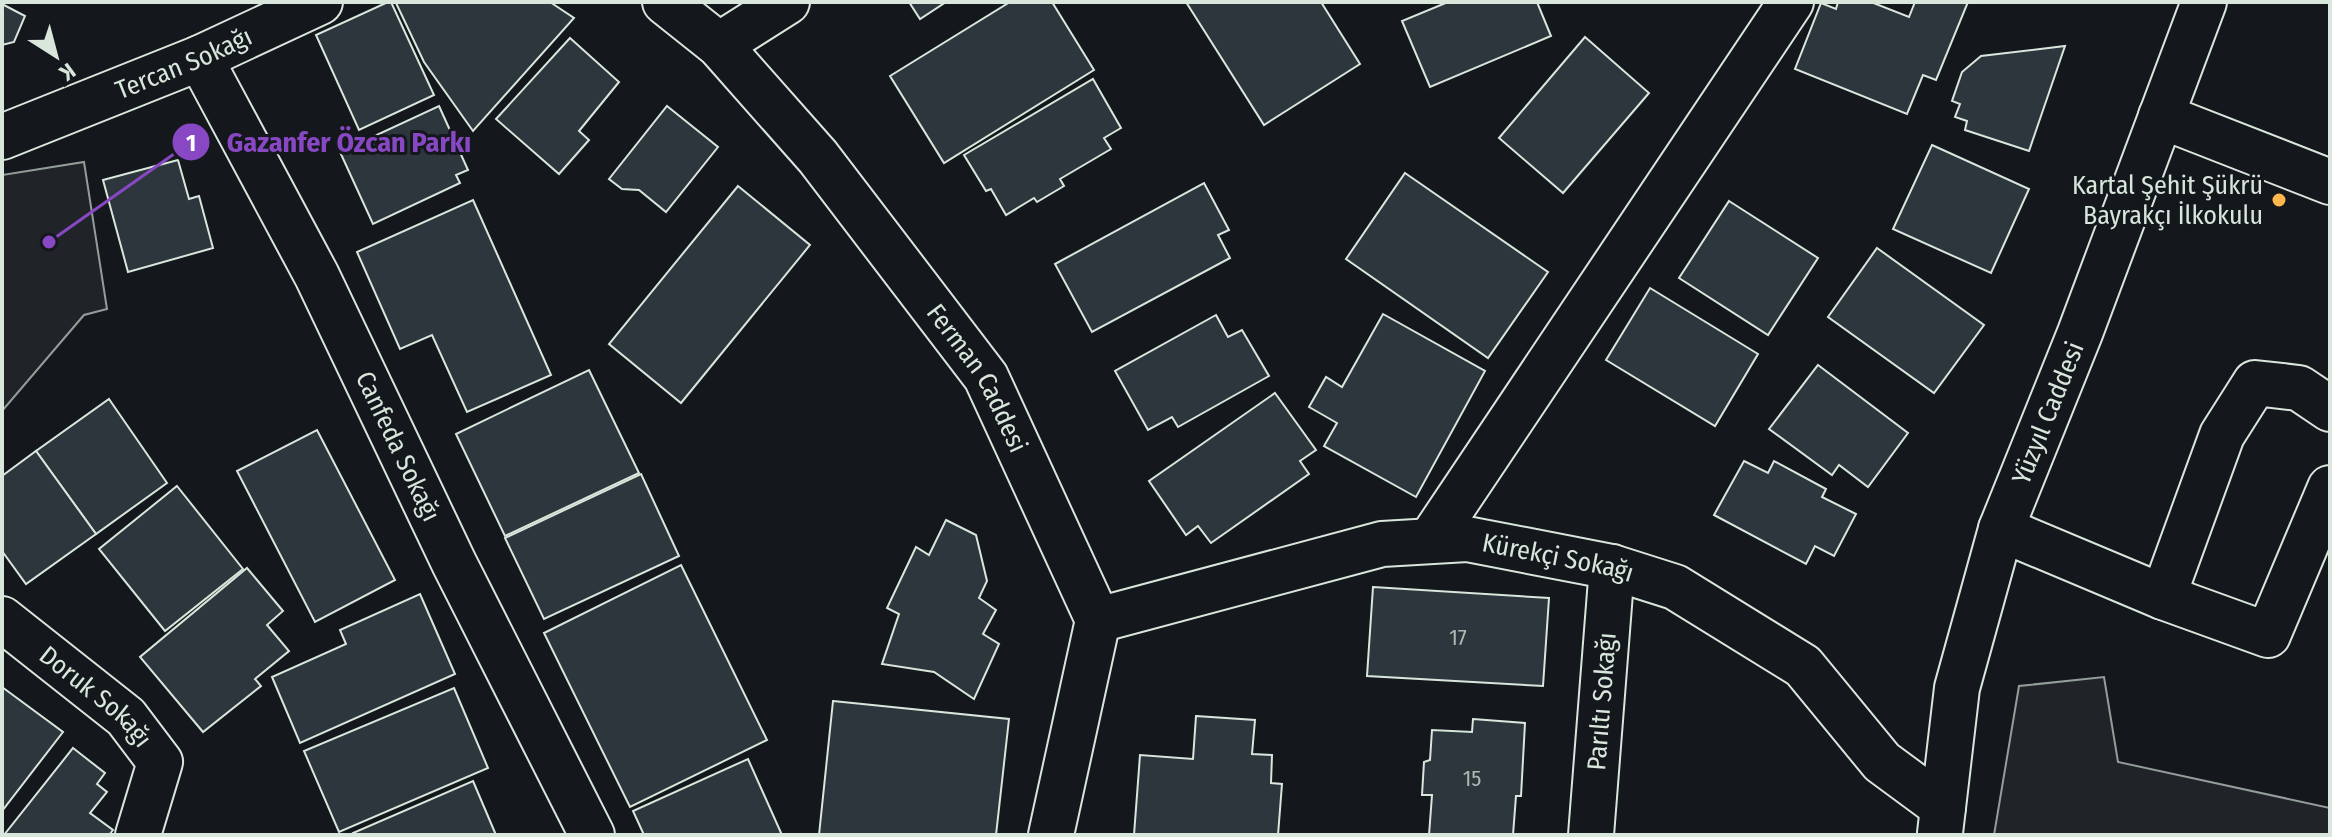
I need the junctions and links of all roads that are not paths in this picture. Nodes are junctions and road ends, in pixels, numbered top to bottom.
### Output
1 (320, 2) edge
2 (665, 2) edge
3 (787, 2) edge
4 (1791, 2) edge
5 (2204, 2) edge
6 (719, 45) junction
7 (200, 58) junction
8 (2161, 116) junction
9 (2, 137) edge
10 (2330, 182) edge
11 (2330, 409) edge
12 (2330, 488) edge
13 (2001, 529) junction
14 (1430, 541) junction
15 (1612, 567) junction
16 (2163, 597) junction
17 (2, 619) edge
18 (1098, 620) junction
19 (1941, 821) edge
20 (138, 835) edge
21 (592, 835) edge
22 (1051, 835) edge
23 (1591, 835) edge

1 - 7 street, Tercan Sokağı
2 - 6 street, Ferman Caddesi
3 - 6 street
4 - 14 street
5 - 8 street, Yüzyıl Caddesi
6 - 18 street, Ferman Caddesi
7 - 9 street, Tercan Sokağı
7 - 21 street, Canfeda Sokağı
8 - 10 street
8 - 13 street, Yüzyıl Caddesi
11 - 16 street
12 - 16 street
13 - 16 street
13 - 19 street, Yüzyıl Caddesi
14 - 15 street, Kürekçi Sokağı
14 - 18 street, Kürekçi Sokağı
15 - 19 street, Kürekçi Sokağı
15 - 23 street, Parıltı Sokağı
17 - 20 street, Doruk Sokağı
18 - 22 street

